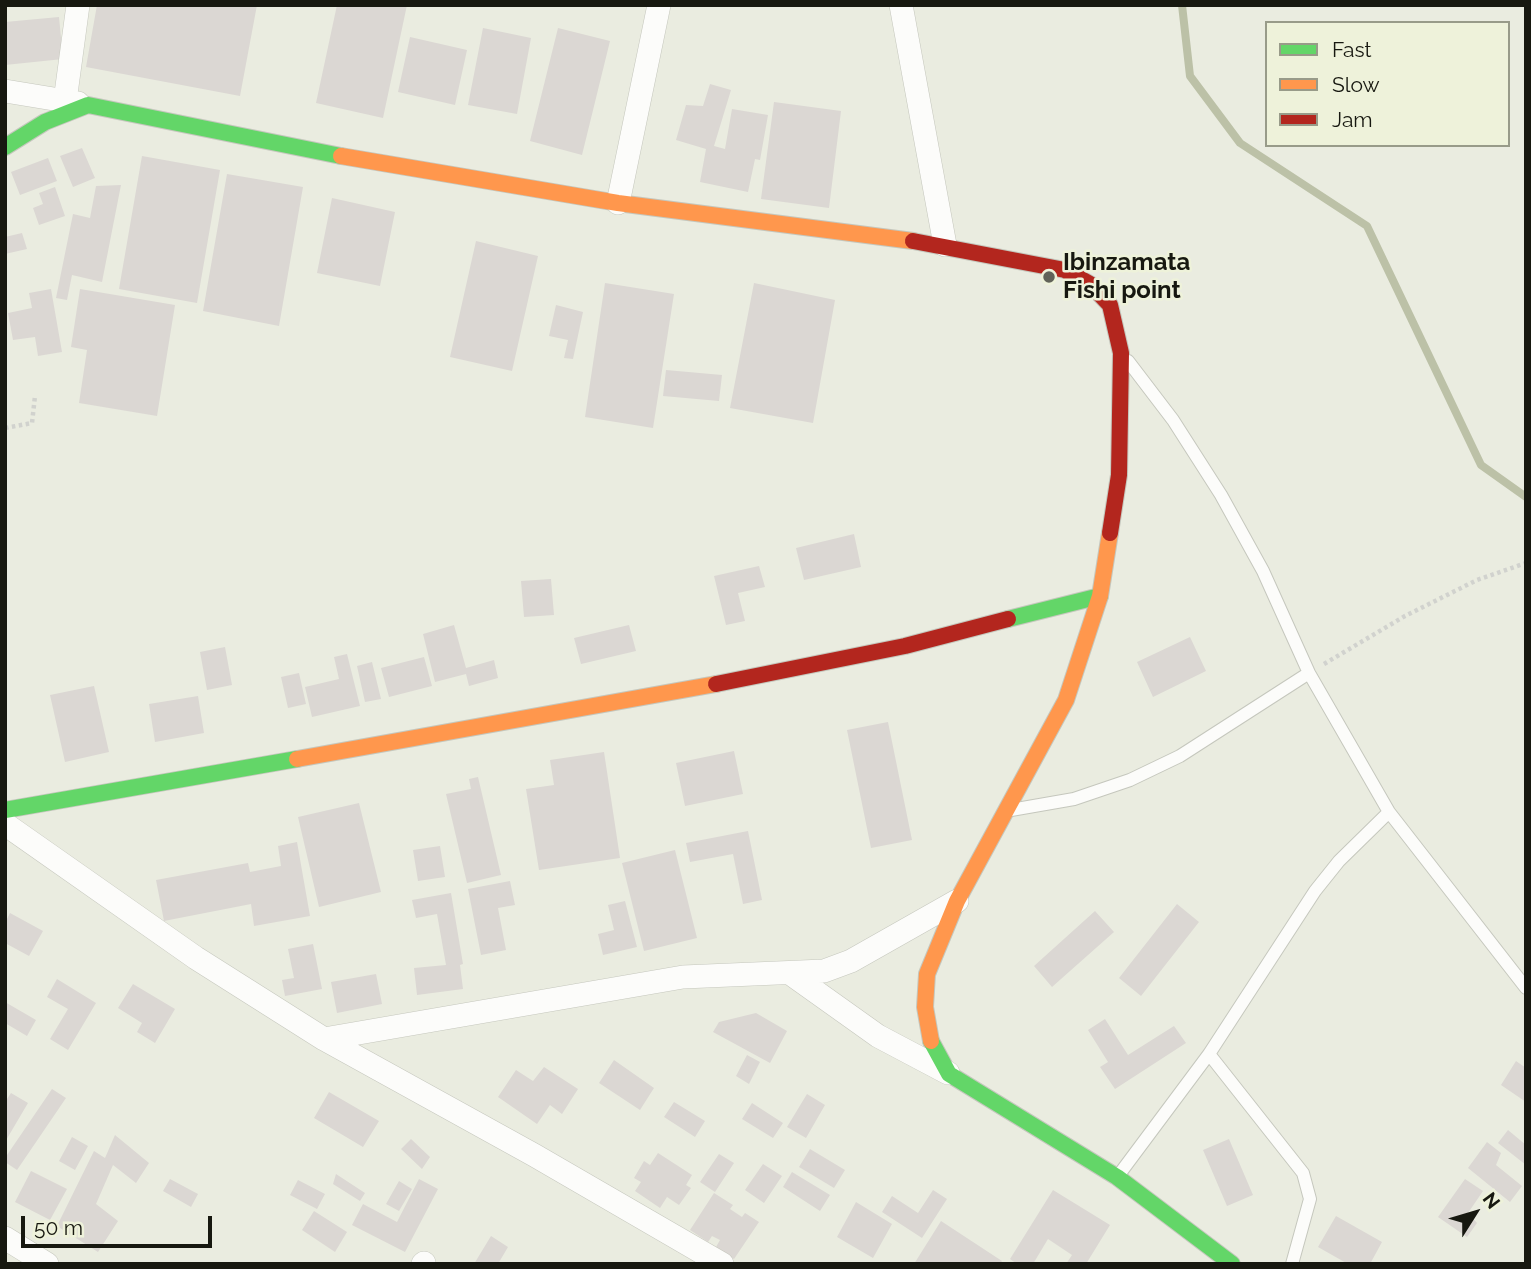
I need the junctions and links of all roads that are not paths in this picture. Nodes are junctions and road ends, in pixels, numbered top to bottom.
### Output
1 (78, 5) edge
2 (659, 5) edge
3 (901, 5) edge
4 (5, 91) edge
5 (65, 101) junction
6 (88, 105) junction
7 (5, 147) edge
8 (618, 203) junction
9 (945, 245) junction
10 (1121, 353) junction
11 (1100, 596) junction
12 (1310, 673) junction
13 (5, 810) edge
14 (1007, 811) junction
15 (1389, 812) junction
16 (5, 824) edge
17 (957, 901) junction
18 (791, 974) junction
19 (1526, 988) edge
20 (324, 1039) junction
21 (1209, 1054) junction
22 (949, 1074) junction
23 (1117, 1177) junction
24 (5, 1238) edge
25 (47, 1264) edge
26 (722, 1264) edge
27 (1232, 1264) edge
28 (1293, 1264) edge

1 - 5 street
2 - 8 street
3 - 9 street
4 - 5 street
5 - 6 street
6 - 7 street
6 - 8 street
8 - 9 street
9 - 10 street
10 - 11 street
10 - 12 lane
11 - 13 street
11 - 14 street
12 - 14 lane
12 - 15 lane
14 - 17 street
15 - 19 lane
15 - 21 lane
16 - 20 street
17 - 18 street
17 - 22 street
18 - 20 street
18 - 22 street
20 - 26 street
21 - 23 lane
21 - 28 lane
22 - 23 street
23 - 27 street
24 - 25 street

